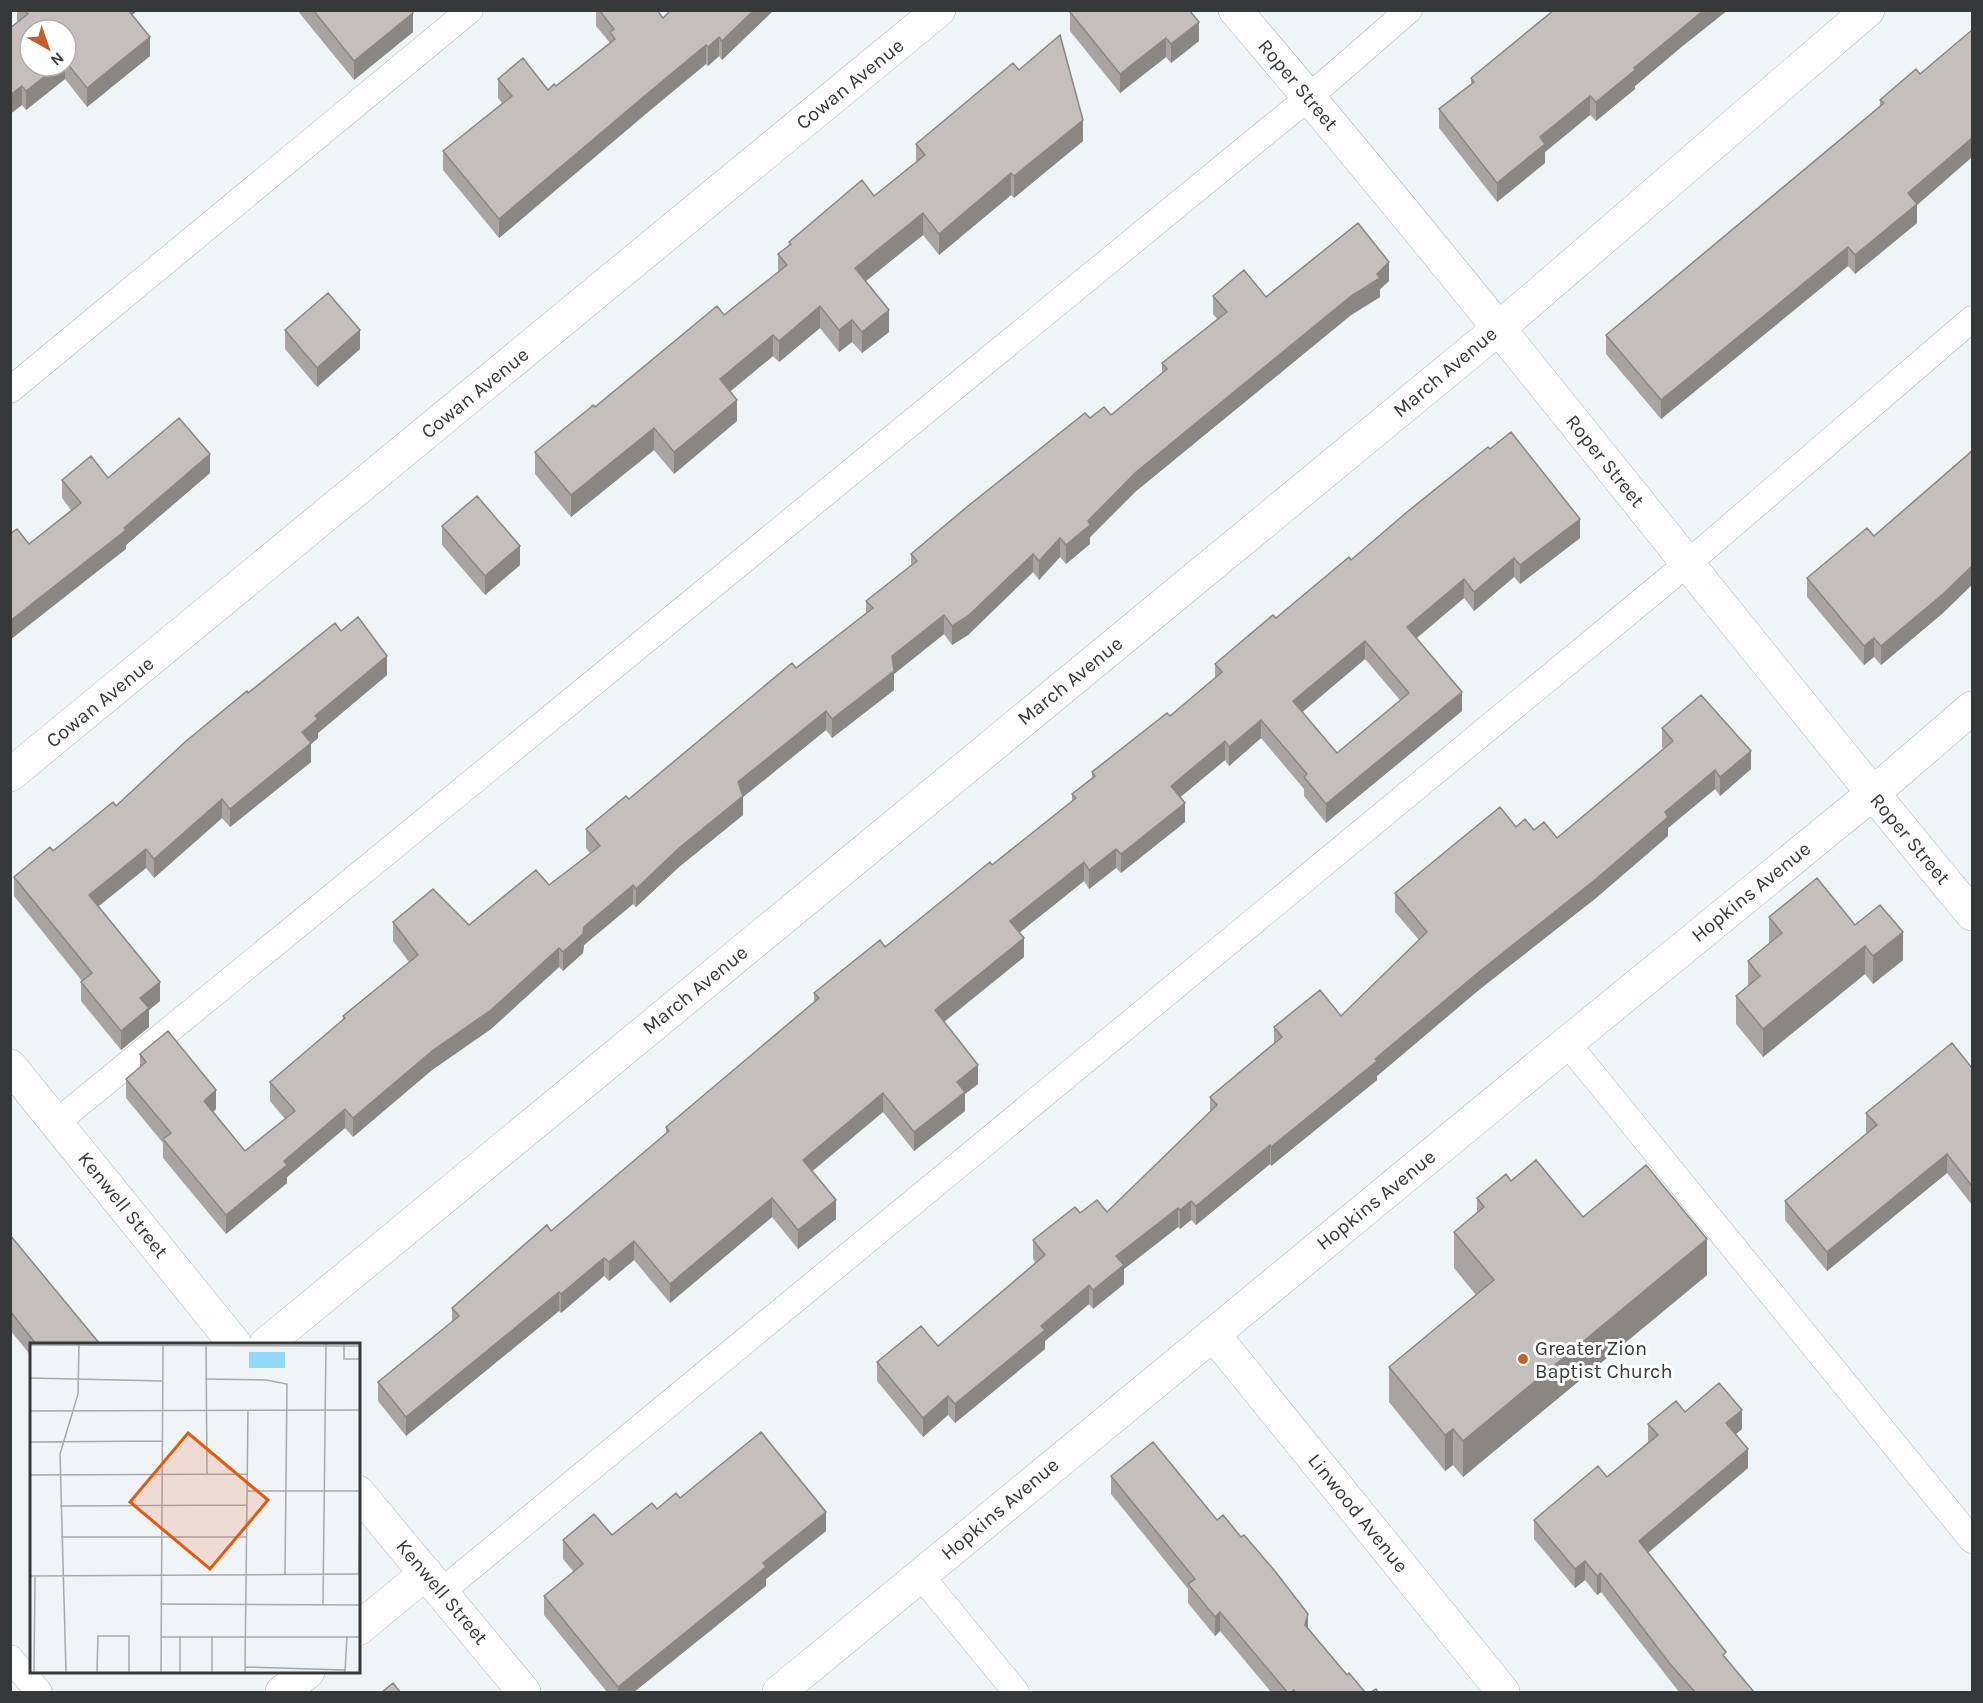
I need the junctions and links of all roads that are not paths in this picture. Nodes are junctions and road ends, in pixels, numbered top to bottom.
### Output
1 (470, 10) edge
2 (939, 10) edge
3 (1235, 10) edge
4 (1409, 10) edge
5 (1868, 10) edge
6 (1309, 97) junction
7 (1972, 319) edge
8 (1498, 329) junction
9 (10, 390) edge
10 (1688, 563) junction
11 (1972, 708) edge
12 (10, 775) edge
13 (1872, 794) junction
14 (1972, 914) edge
15 (1567, 1042) junction
16 (10, 1066) edge
17 (57, 1122) junction
18 (1213, 1334) junction
19 (234, 1343) edge
20 (267, 1343) edge
21 (360, 1494) edge
22 (1972, 1540) edge
23 (921, 1576) junction
24 (434, 1582) junction
25 (360, 1628) edge
26 (10, 1658) edge
27 (306, 1673) edge
28 (39, 1692) edge
29 (282, 1692) edge
30 (524, 1692) edge
31 (779, 1692) edge
32 (1016, 1692) edge
33 (1503, 1692) edge

1 - 9 lane
2 - 12 street, Cowan Avenue
3 - 6 street, Roper Street
4 - 6 lane
5 - 8 street, March Avenue
6 - 8 street, Roper Street
6 - 17 lane
7 - 10 lane
8 - 10 street, Roper Street
8 - 20 street, March Avenue
10 - 13 street, Roper Street
10 - 24 lane
11 - 13 street, Hopkins Avenue
13 - 14 street, Roper Street
13 - 15 street, Hopkins Avenue
15 - 18 street, Hopkins Avenue
15 - 22 lane
16 - 17 street, Kenwell Street
17 - 19 street, Kenwell Street
18 - 23 street, Hopkins Avenue
18 - 33 street, Linwood Avenue
21 - 24 street, Kenwell Street
23 - 31 street, Hopkins Avenue
23 - 32 lane
24 - 25 street
24 - 30 street, Kenwell Street
26 - 28 lane
27 - 29 street

